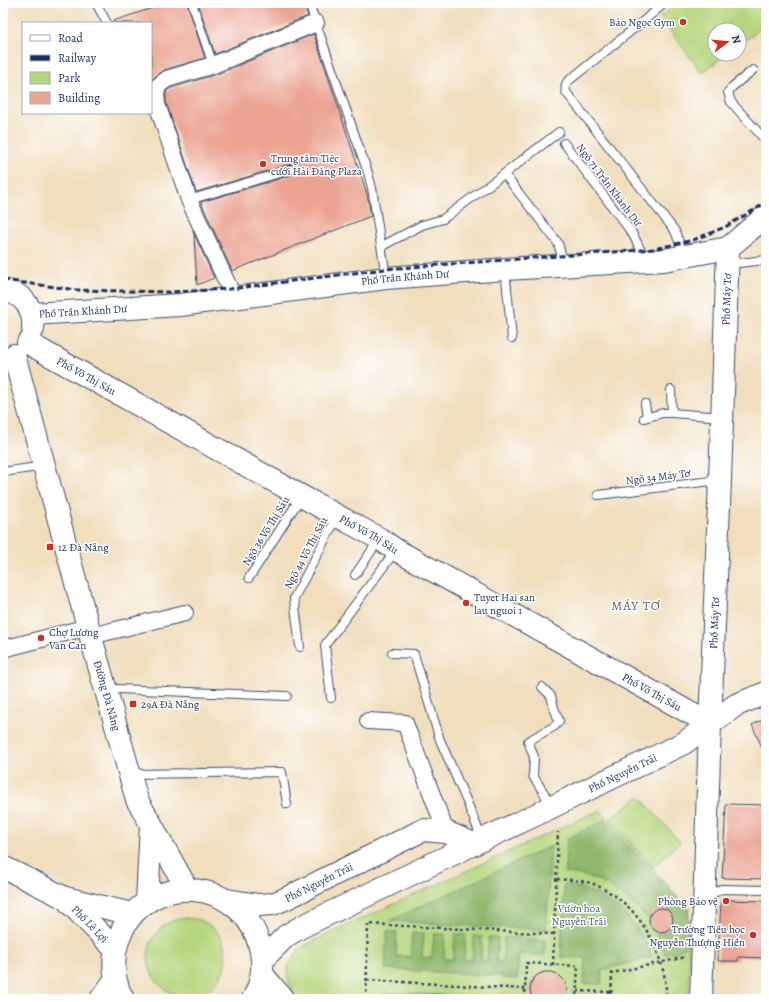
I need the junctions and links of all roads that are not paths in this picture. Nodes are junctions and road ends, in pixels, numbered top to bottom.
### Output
1 (96, 3) edge
2 (192, 3) edge
3 (310, 3) edge
4 (665, 3) edge
5 (106, 22) edge
6 (316, 23) junction
7 (213, 65) junction
8 (753, 70) dead end
9 (559, 132) dead end
10 (766, 141) edge
11 (564, 143) dead end
12 (293, 169) dead end
13 (504, 174) junction
14 (189, 200) junction
15 (766, 216) edge
16 (382, 246) junction
17 (684, 255) junction
18 (728, 256) junction
19 (766, 260) edge
20 (647, 261) junction
21 (564, 266) junction
22 (505, 270) junction
23 (386, 278) junction
24 (3, 290) edge
25 (234, 298) junction
26 (32, 314) junction
27 (512, 338) dead end
28 (15, 352) edge
29 (671, 390) dead end
30 (644, 404) dead end
31 (672, 413) junction
32 (723, 417) junction
33 (44, 466) junction
34 (3, 472) edge
35 (720, 480) junction
36 (598, 495) dead end
37 (301, 496) junction
38 (338, 516) junction
39 (388, 544) junction
40 (355, 575) dead end
41 (249, 578) dead end
42 (184, 613) dead end
43 (90, 632) junction
44 (300, 647) dead end
45 (3, 649) edge
46 (392, 653) dead end
47 (542, 687) dead end
48 (106, 689) junction
49 (766, 693) edge
50 (287, 696) dead end
51 (331, 698) dead end
52 (368, 720) dead end
53 (710, 724) junction
54 (130, 774) junction
55 (287, 804) dead end
56 (551, 807) junction
57 (151, 824) junction
58 (446, 832) junction
59 (478, 842) junction
60 (3, 867) edge
61 (187, 889) junction
62 (766, 890) edge
63 (710, 892) junction
64 (65, 898) junction
65 (227, 900) junction
66 (140, 908) junction
67 (115, 949) junction
68 (262, 967) junction
69 (116, 995) edge
70 (253, 999) edge
71 (282, 999) edge
72 (701, 999) edge

1 - 5 lane
2 - 7 lane
3 - 6 lane
4 - 17 lane
6 - 7 street
6 - 16 lane
7 - 14 street
8 - 10 lane
9 - 13 lane
11 - 20 lane, Ngõ 71 Trần Khánh Dư
12 - 14 lane
13 - 16 lane
13 - 21 lane
14 - 25 street
15 - 18 street
16 - 23 lane
17 - 18 street, Phố Trần Khánh Dư
17 - 20 street, Phố Trần Khánh Dư
18 - 19 lane
18 - 32 street, Phố Máy Tơ
20 - 21 street, Phố Trần Khánh Dư
21 - 22 street, Phố Trần Khánh Dư
22 - 23 street, Phố Trần Khánh Dư
22 - 27 lane
23 - 25 street, Phố Trần Khánh Dư
24 - 26 street
25 - 26 street, Phố Trần Khánh Dư
26 - 28 street
28 - 33 street, Đường Đà Nẵng
28 - 37 street, Phố Võ Thị Sáu
29 - 31 lane
30 - 31 lane
31 - 32 lane
32 - 35 street, Phố Máy Tơ
33 - 34 lane
33 - 43 street, Đường Đà Nẵng
35 - 36 lane, Ngõ 34 Máy Tơ
35 - 53 street, Phố Máy Tơ
37 - 38 street, Phố Võ Thị Sáu
37 - 41 lane, Ngõ 36 Võ Thị Sáu
38 - 39 street, Phố Võ Thị Sáu
38 - 44 lane, Ngõ 44 Võ Thị Sáu
39 - 40 lane
39 - 51 lane
39 - 53 street, Phố Võ Thị Sáu
42 - 43 street
43 - 45 street
43 - 48 street, Đường Đà Nẵng
46 - 59 lane
47 - 56 lane
48 - 50 lane
48 - 54 street, Đường Đà Nẵng
49 - 53 street, Phố Nguyễn Trãi
52 - 58 street
53 - 56 street, Phố Nguyễn Trãi
53 - 63 street, Phố Máy Tơ
54 - 55 lane
54 - 57 street, Đường Đà Nẵng
56 - 59 street, Phố Nguyễn Trãi
57 - 61 street, Đường Đà Nẵng
57 - 66 street
58 - 59 street, Phố Nguyễn Trãi
58 - 65 street, Phố Nguyễn Trãi
59 - 68 street, Phố Nguyễn Trãi
60 - 64 street, Phố Lê Lợi
61 - 65 street
61 - 66 street
62 - 63 lane
63 - 72 street, Phố Máy Tơ
64 - 66 street, Phố Lê Lợi
64 - 67 street, Phố Lê Lợi
65 - 68 street
66 - 67 street
67 - 69 street
68 - 70 street
68 - 71 street

